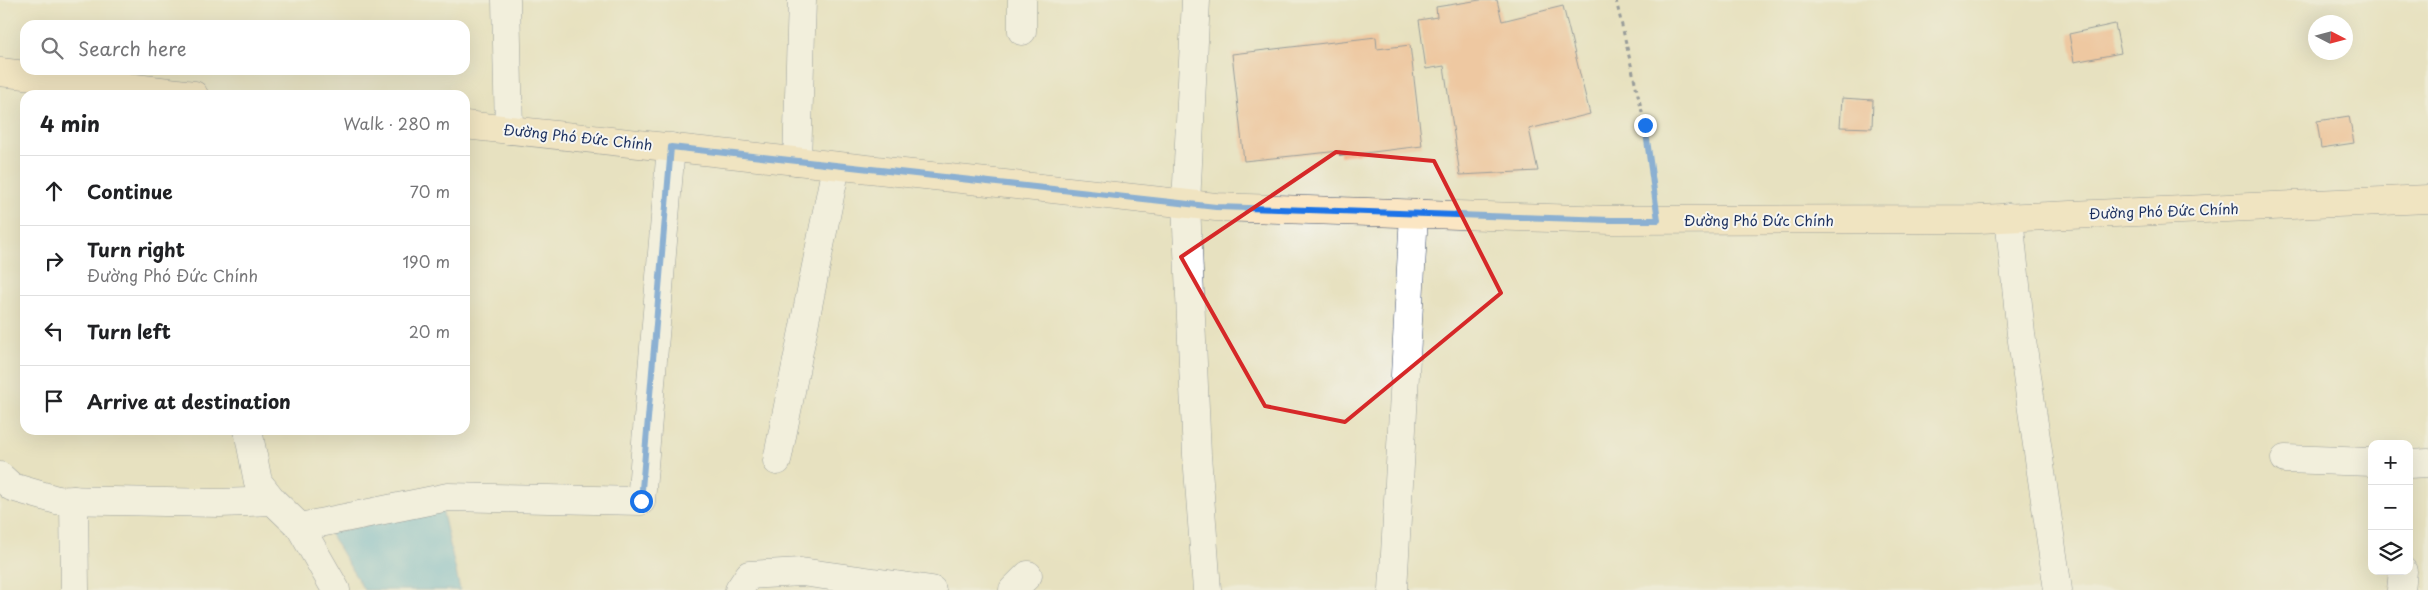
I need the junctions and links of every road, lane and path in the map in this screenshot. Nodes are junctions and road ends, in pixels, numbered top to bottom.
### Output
1 (506, 0) edge
2 (802, 0) edge
3 (1022, 0) edge
4 (1196, 0) edge
5 (1616, 0) edge
6 (1022, 30) dead end
7 (0, 72) edge
8 (20, 74) edge
9 (25, 75) edge
10 (152, 90) edge
11 (470, 126) edge
12 (509, 130) junction
13 (671, 147) junction
14 (797, 161) junction
15 (836, 166) junction
16 (2428, 199) edge
17 (1186, 204) junction
18 (1414, 214) junction
19 (2009, 217) junction
20 (1658, 220) junction
21 (249, 435) edge
22 (2285, 459) dead end
23 (777, 461) dead end
24 (2368, 462) edge
25 (2413, 464) edge
26 (2428, 464) edge
27 (4, 484) edge
28 (74, 500) junction
29 (273, 501) junction
30 (300, 527) junction
31 (2404, 575) edge
32 (75, 590) edge
33 (336, 590) edge
34 (739, 590) edge
35 (932, 590) edge
36 (1206, 590) edge
37 (1393, 590) edge
38 (2058, 590) edge
39 (2402, 590) edge

1 - 12 street
2 - 14 street
3 - 6 street
4 - 17 street
5 - 20 path
7 - 8 main road
9 - 10 main road
11 - 12 main road, Đường Phó Đức Chính
12 - 13 main road, Đường Phó Đức Chính
13 - 14 main road, Đường Phó Đức Chính
13 - 30 street
14 - 15 main road, Đường Phó Đức Chính
15 - 17 main road, Đường Phó Đức Chính
15 - 23 street
16 - 19 main road, Đường Phó Đức Chính
17 - 18 main road, Đường Phó Đức Chính
17 - 36 street
18 - 20 main road, Đường Phó Đức Chính
18 - 37 street
19 - 20 main road, Đường Phó Đức Chính
19 - 38 street
21 - 29 street
22 - 24 street
25 - 26 street
27 - 28 street
28 - 29 street
28 - 32 street
29 - 30 street
30 - 33 street
31 - 39 street
34 - 35 street

